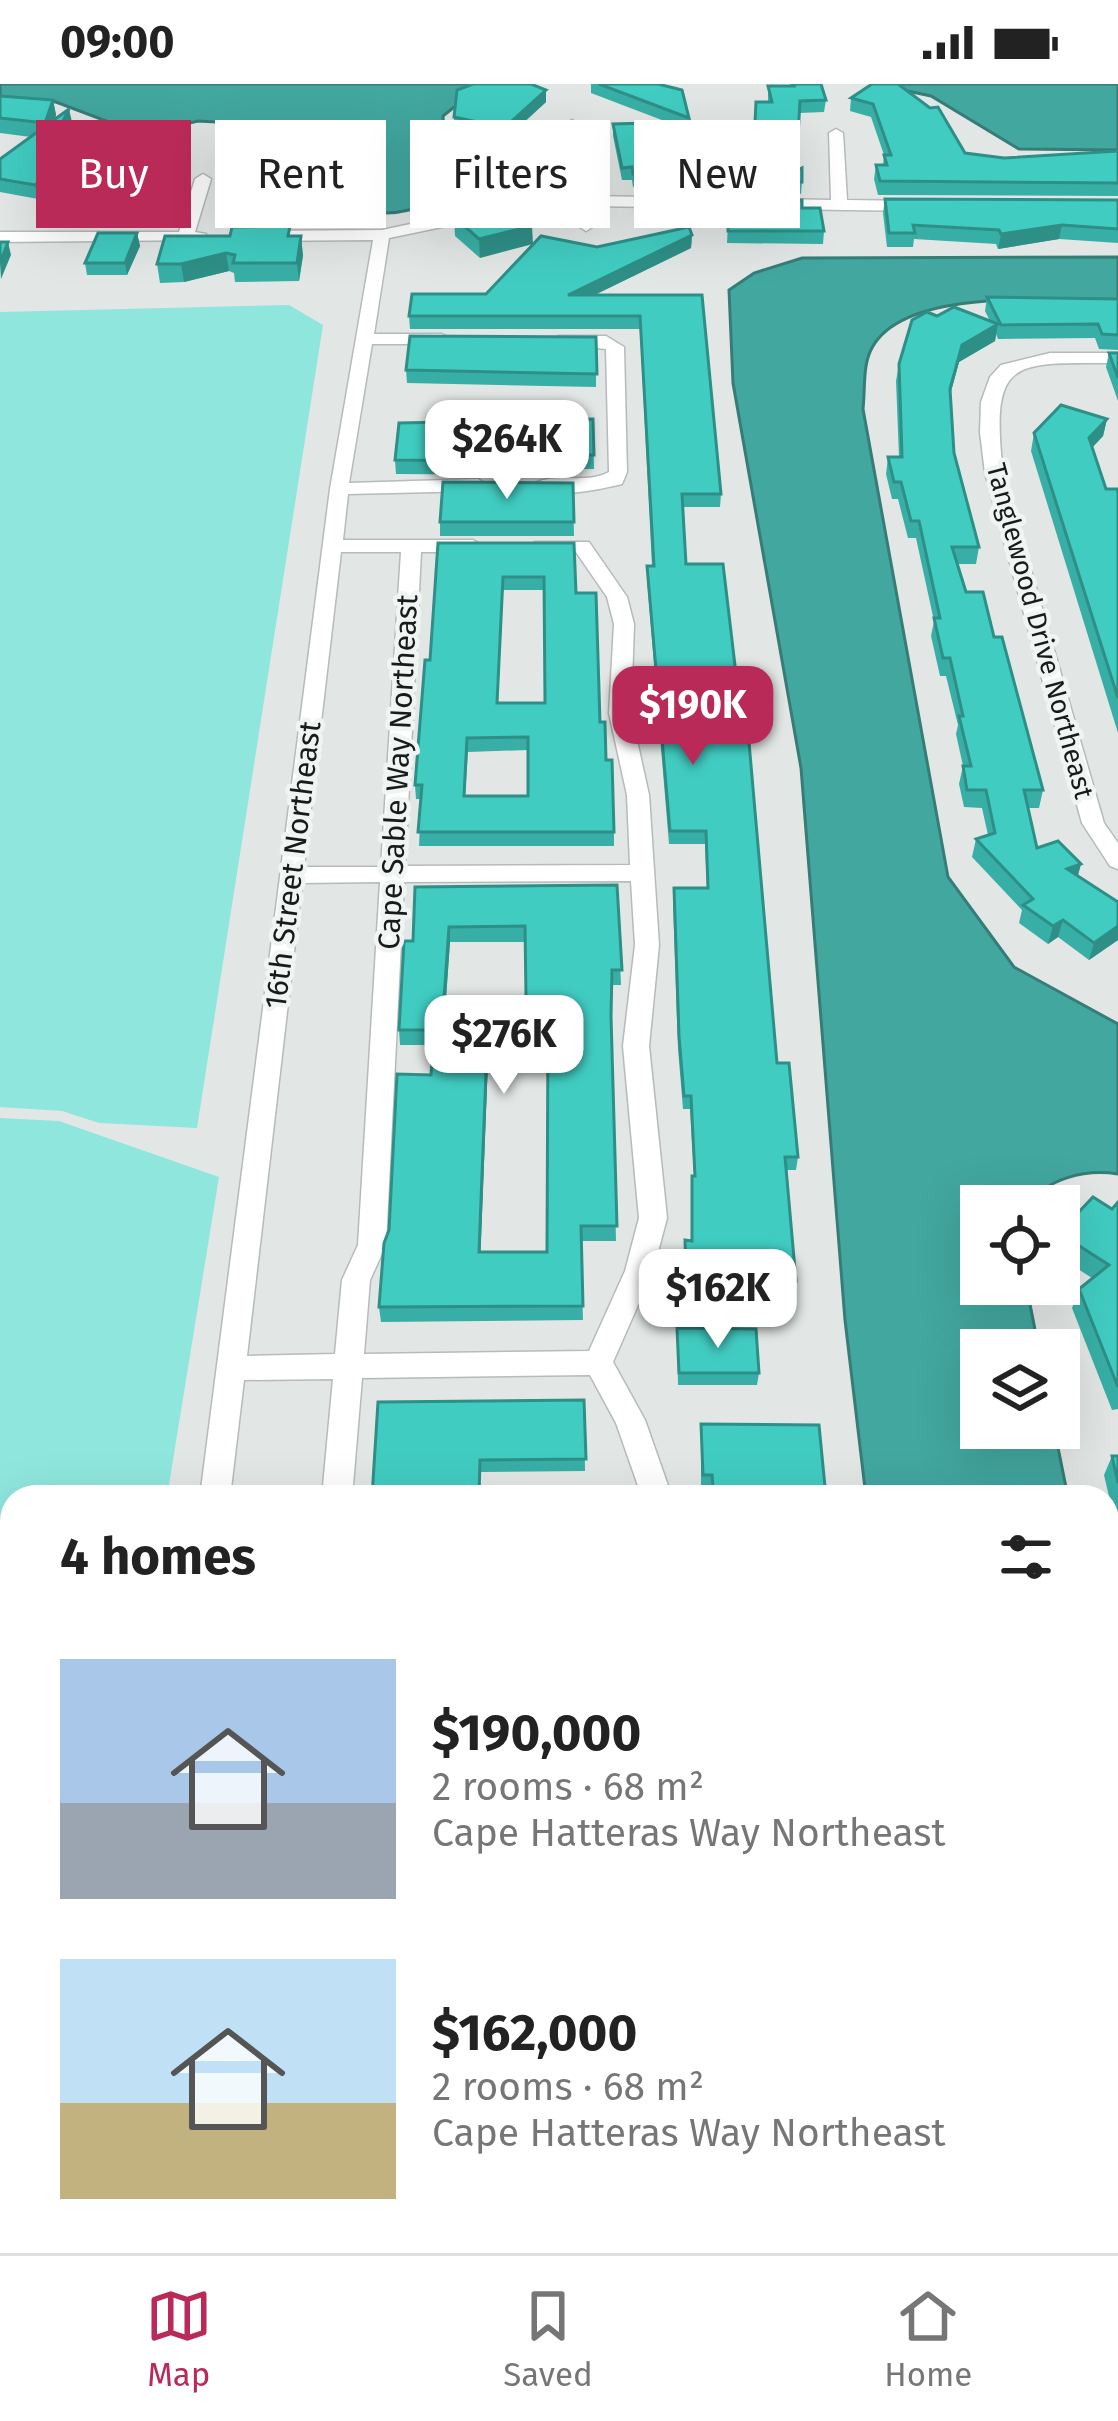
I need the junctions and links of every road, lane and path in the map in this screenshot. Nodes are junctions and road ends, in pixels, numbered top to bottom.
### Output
1 (836, 133) dead end
2 (203, 179) dead end
3 (610, 201) edge
4 (839, 205) junction
5 (934, 206) edge
6 (419, 228) edge
7 (382, 236) junction
8 (0, 237) edge
9 (186, 237) junction
10 (362, 339) junction
11 (470, 340) edge
12 (534, 340) edge
13 (1118, 358) edge
14 (339, 489) junction
15 (333, 546) junction
16 (411, 546) junction
17 (1118, 862) edge
18 (642, 873) junction
19 (392, 874) junction
20 (292, 875) junction
21 (598, 1363) junction
22 (348, 1365) junction
23 (230, 1368) junction
24 (216, 1485) edge
25 (338, 1485) edge
26 (653, 1485) edge

1 - 4 street
2 - 9 street
3 - 4 street
4 - 5 street
6 - 7 street
7 - 9 street
7 - 10 street, 16th Street Northeast
8 - 9 street
10 - 11 street
10 - 14 street, 16th Street Northeast
12 - 14 street
13 - 17 street, Tanglewood Drive Northeast
14 - 15 street, 16th Street Northeast
15 - 16 street
15 - 20 street, 16th Street Northeast
16 - 18 street
16 - 19 street, Cape Sable Way Northeast
18 - 19 street
18 - 21 street
19 - 20 street
19 - 22 street, Cape Sable Way Northeast
20 - 23 street, 16th Street Northeast
21 - 22 street
21 - 26 street
22 - 23 street
22 - 25 street, Cape Sable Way Northeast
23 - 24 street, 16th Street Northeast

